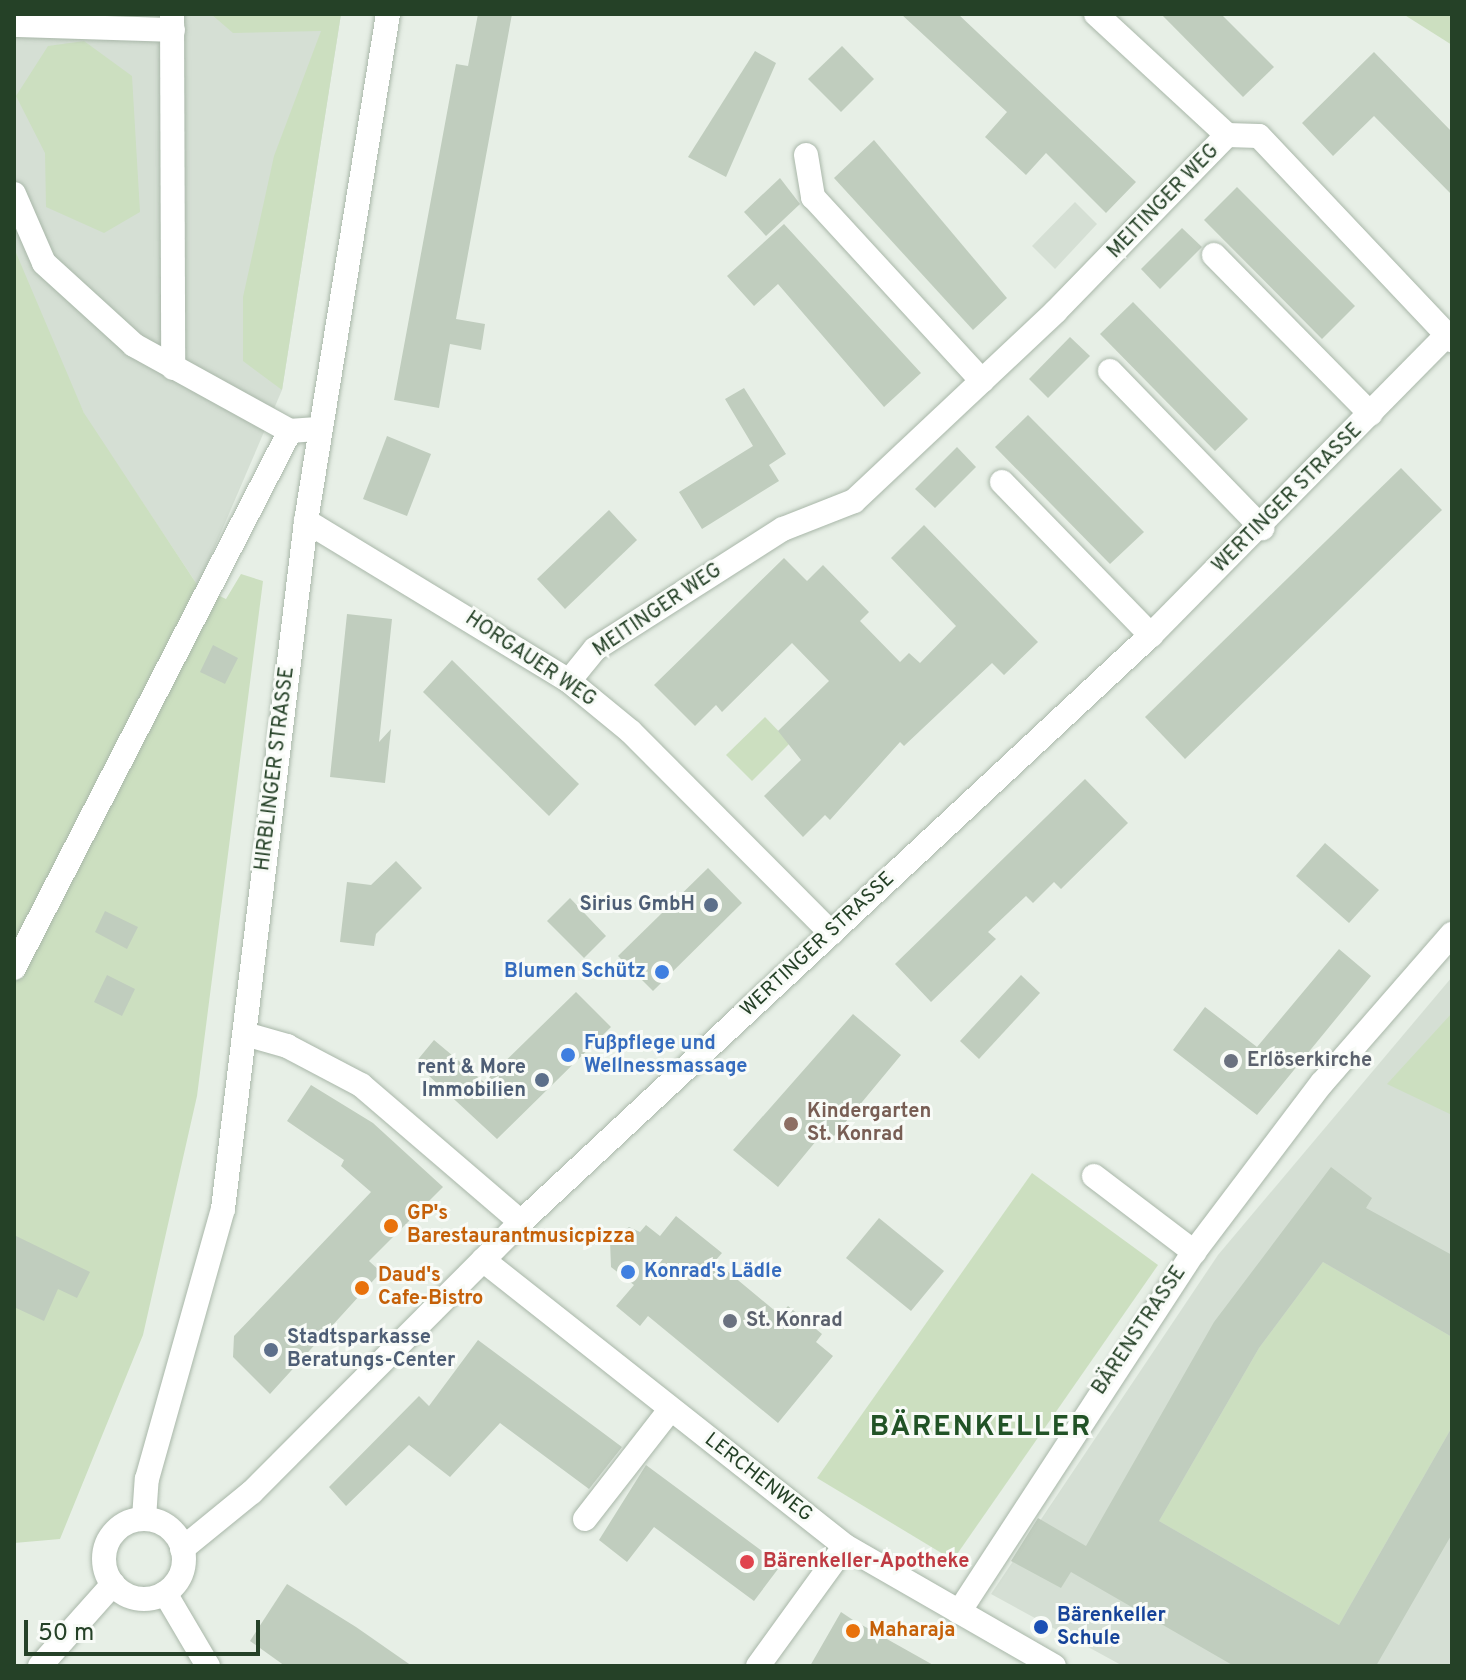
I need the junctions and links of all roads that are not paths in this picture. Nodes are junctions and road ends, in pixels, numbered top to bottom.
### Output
1 (388, 14) edge
2 (1096, 14) edge
3 (173, 22) edge
4 (14, 25) edge
5 (1227, 135) junction
6 (806, 155) dead end
7 (14, 194) edge
8 (1214, 255) dead end
9 (1450, 338) edge
10 (173, 368) junction
11 (1110, 371) dead end
12 (982, 381) junction
13 (1371, 414) junction
14 (320, 429) junction
15 (290, 431) junction
16 (1002, 482) dead end
17 (306, 521) junction
18 (1262, 528) junction
19 (1151, 635) junction
20 (569, 681) junction
21 (831, 933) junction
22 (1452, 934) edge
23 (14, 968) edge
24 (245, 1034) junction
25 (1094, 1176) dead end
26 (521, 1222) junction
27 (1194, 1252) junction
28 (483, 1260) junction
29 (670, 1410) junction
30 (144, 1518) junction
31 (585, 1519) dead end
32 (845, 1546) junction
33 (182, 1549) junction
34 (113, 1584) junction
35 (165, 1593) junction
36 (959, 1612) junction
37 (40, 1666) edge
38 (208, 1666) edge
39 (758, 1666) edge
40 (1054, 1666) edge

1 - 14 street, HIRBLINGER STRASSE
2 - 5 street
3 - 4 street
3 - 10 street
5 - 9 street, MEITINGER WEG
5 - 12 street, MEITINGER WEG
6 - 12 street
7 - 10 street
8 - 13 street
9 - 13 street, WERTINGER STRASSE
10 - 15 street
11 - 18 street
12 - 20 street, MEITINGER WEG
13 - 18 street, WERTINGER STRASSE
14 - 15 street
14 - 17 street, HIRBLINGER STRASSE
15 - 23 street
16 - 19 street
17 - 20 street, HORGAUER WEG
17 - 24 street, HIRBLINGER STRASSE
18 - 19 street, WERTINGER STRASSE
19 - 21 street, WERTINGER STRASSE
20 - 21 street, HORGAUER WEG
21 - 26 street, WERTINGER STRASSE
22 - 27 street, BÄRENSTRASSE
24 - 26 street
24 - 30 street, HIRBLINGER STRASSE
25 - 27 street, BÄRENSTRASSE
26 - 28 street, WERTINGER STRASSE
27 - 36 street, BÄRENSTRASSE
28 - 29 street, LERCHENWEG
28 - 33 street, WERTINGER STRASSE
29 - 31 street
29 - 32 street, LERCHENWEG
30 - 33 street
30 - 34 street
32 - 36 street, LERCHENWEG
32 - 39 street
33 - 35 street
34 - 35 street
34 - 37 street
35 - 38 street
36 - 40 street, LERCHENWEG

